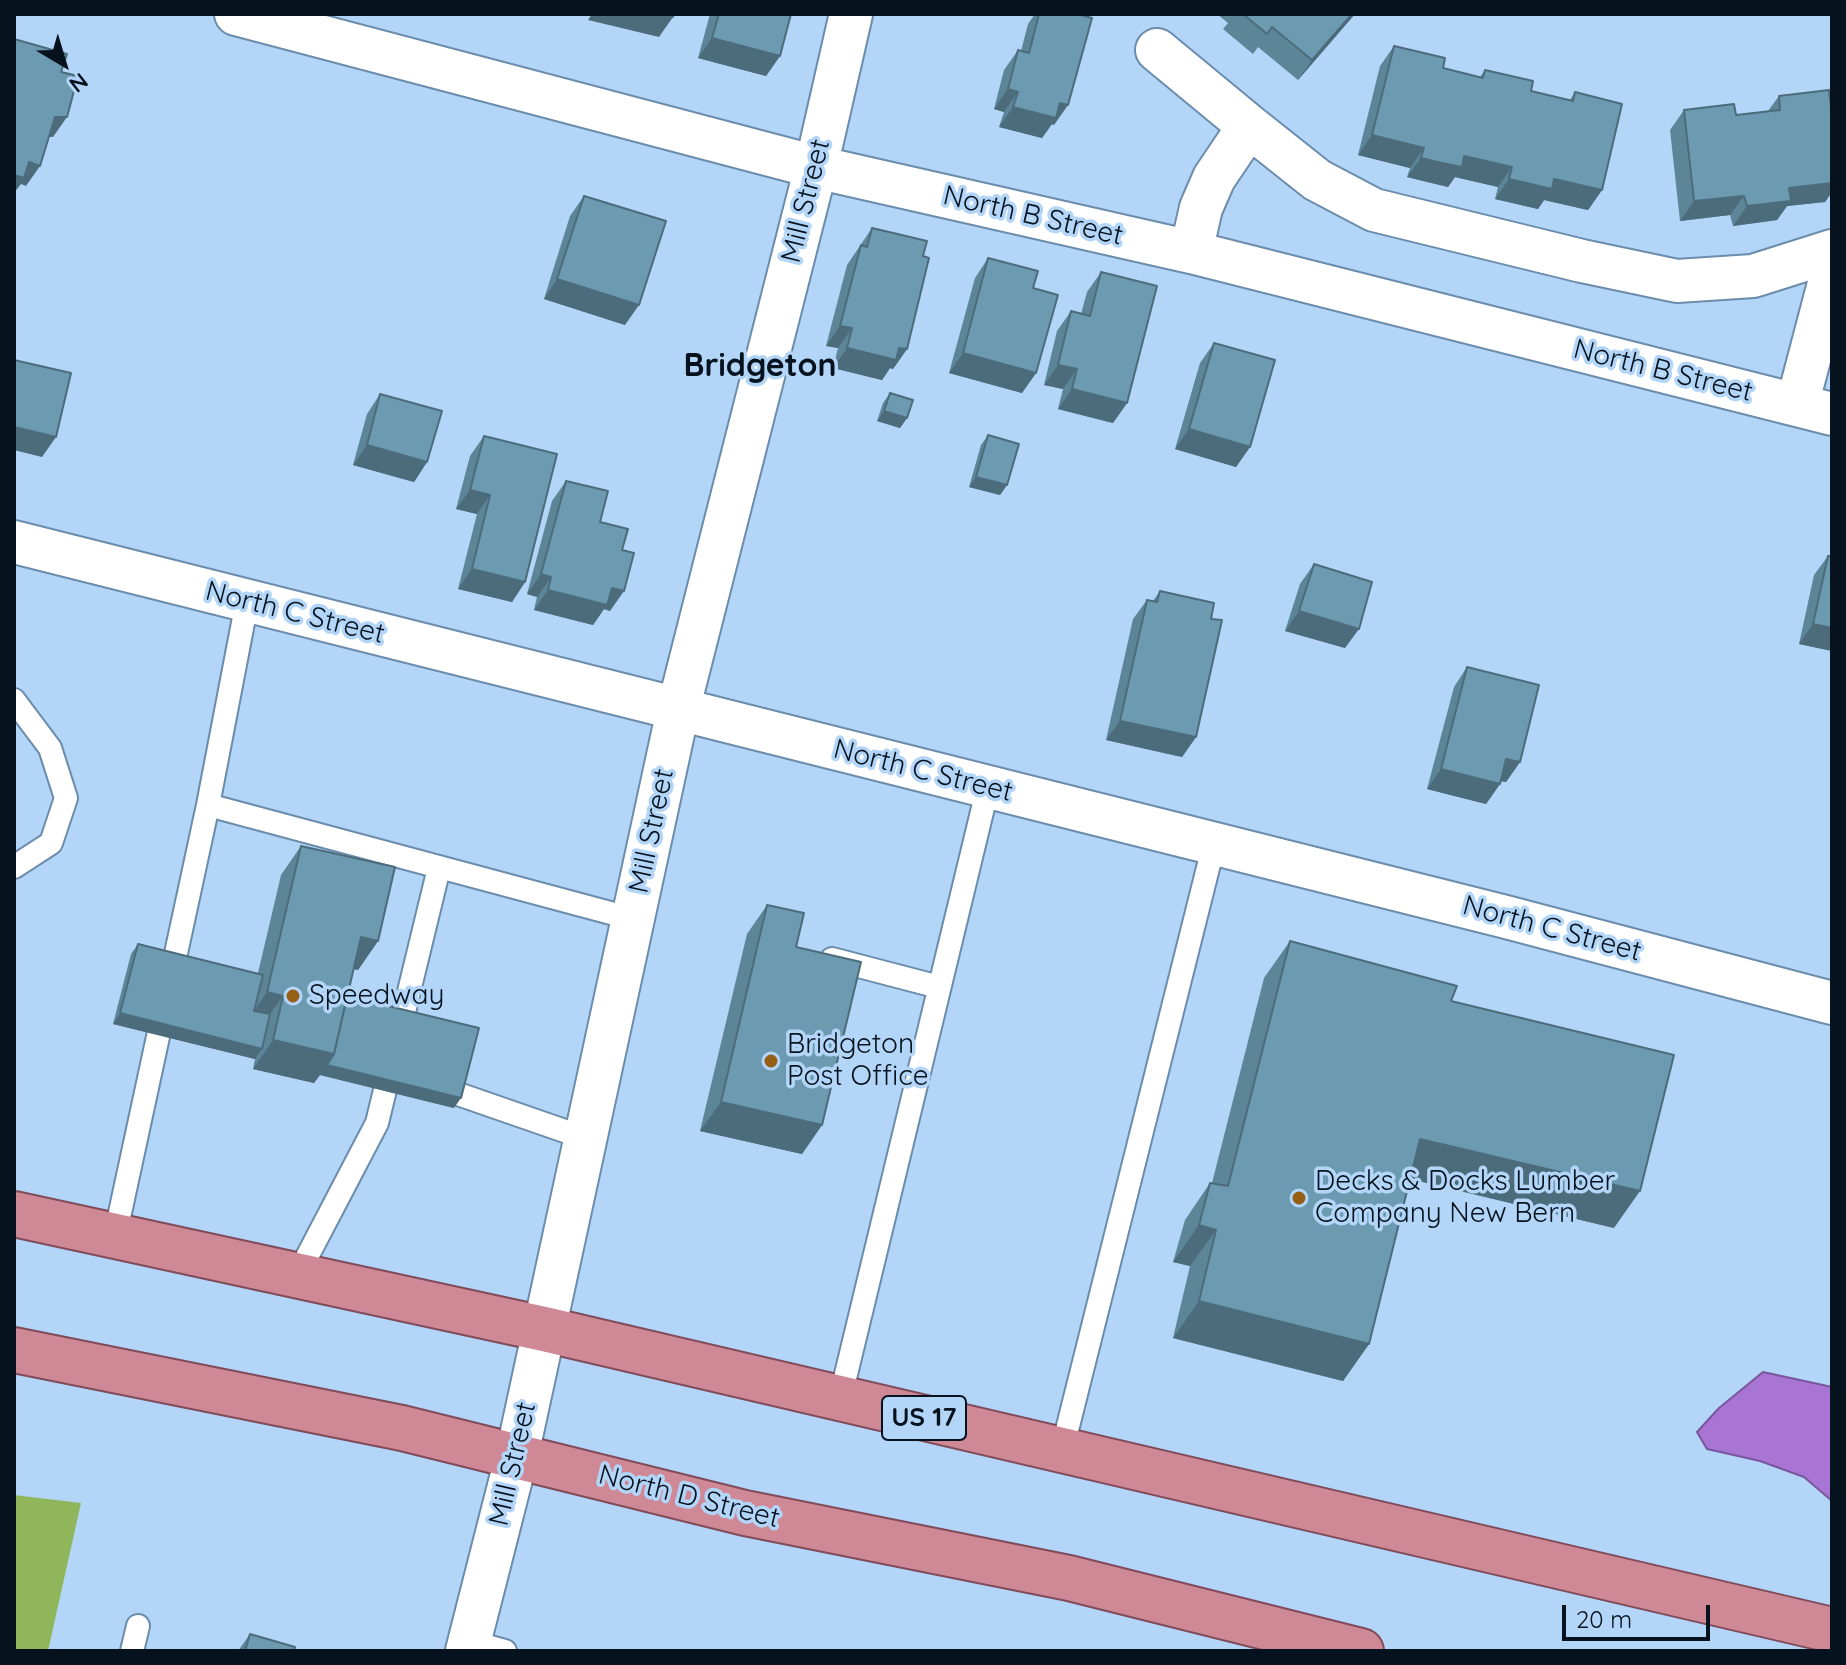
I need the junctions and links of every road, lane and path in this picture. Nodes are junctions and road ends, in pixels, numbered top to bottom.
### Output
1 (236, 14) edge
2 (851, 14) edge
3 (1157, 50) dead end
4 (1249, 126) junction
5 (816, 167) junction
6 (1832, 251) edge
7 (1191, 252) junction
8 (1832, 272) edge
9 (1814, 409) edge
10 (14, 542) edge
11 (247, 602) junction
12 (14, 700) edge
13 (678, 710) junction
14 (988, 787) junction
15 (208, 805) junction
16 (1214, 844) junction
17 (14, 867) edge
18 (439, 868) junction
19 (633, 919) junction
20 (818, 955) edge
21 (939, 987) junction
22 (1832, 1003) edge
23 (406, 1076) junction
24 (585, 1138) junction
25 (14, 1214) edge
26 (115, 1236) junction
27 (297, 1276) junction
28 (544, 1329) junction
29 (14, 1350) edge
30 (840, 1399) junction
31 (1062, 1450) junction
32 (517, 1455) junction
33 (138, 1626) dead end
34 (1832, 1630) edge
35 (480, 1648) edge
36 (132, 1651) edge
37 (1358, 1651) edge

1 - 5 street, North B Street
2 - 5 street, Mill Street
3 - 4 street
4 - 6 street
4 - 7 street
5 - 7 street, North B Street
5 - 13 street, Mill Street
7 - 9 street, North B Street
8 - 9 street
10 - 11 street, North C Street
11 - 13 street, North C Street
11 - 15 lane
12 - 17 lane
13 - 14 street, North C Street
13 - 19 street, Mill Street
14 - 16 street, North C Street
14 - 21 lane
15 - 18 lane
15 - 26 lane
16 - 22 street, North C Street
16 - 31 lane
18 - 19 lane
18 - 23 lane
19 - 24 street, Mill Street
20 - 21 lane
21 - 30 lane
23 - 24 lane
23 - 27 lane
24 - 28 street, Mill Street
25 - 26 highway, US 17
26 - 27 highway, US 17
27 - 28 highway, US 17
28 - 30 highway, US 17
28 - 32 street, Mill Street
29 - 32 highway, North D Street
30 - 31 highway, US 17
31 - 34 highway, US 17
32 - 35 street, Mill Street
32 - 37 highway, North D Street
33 - 36 lane

